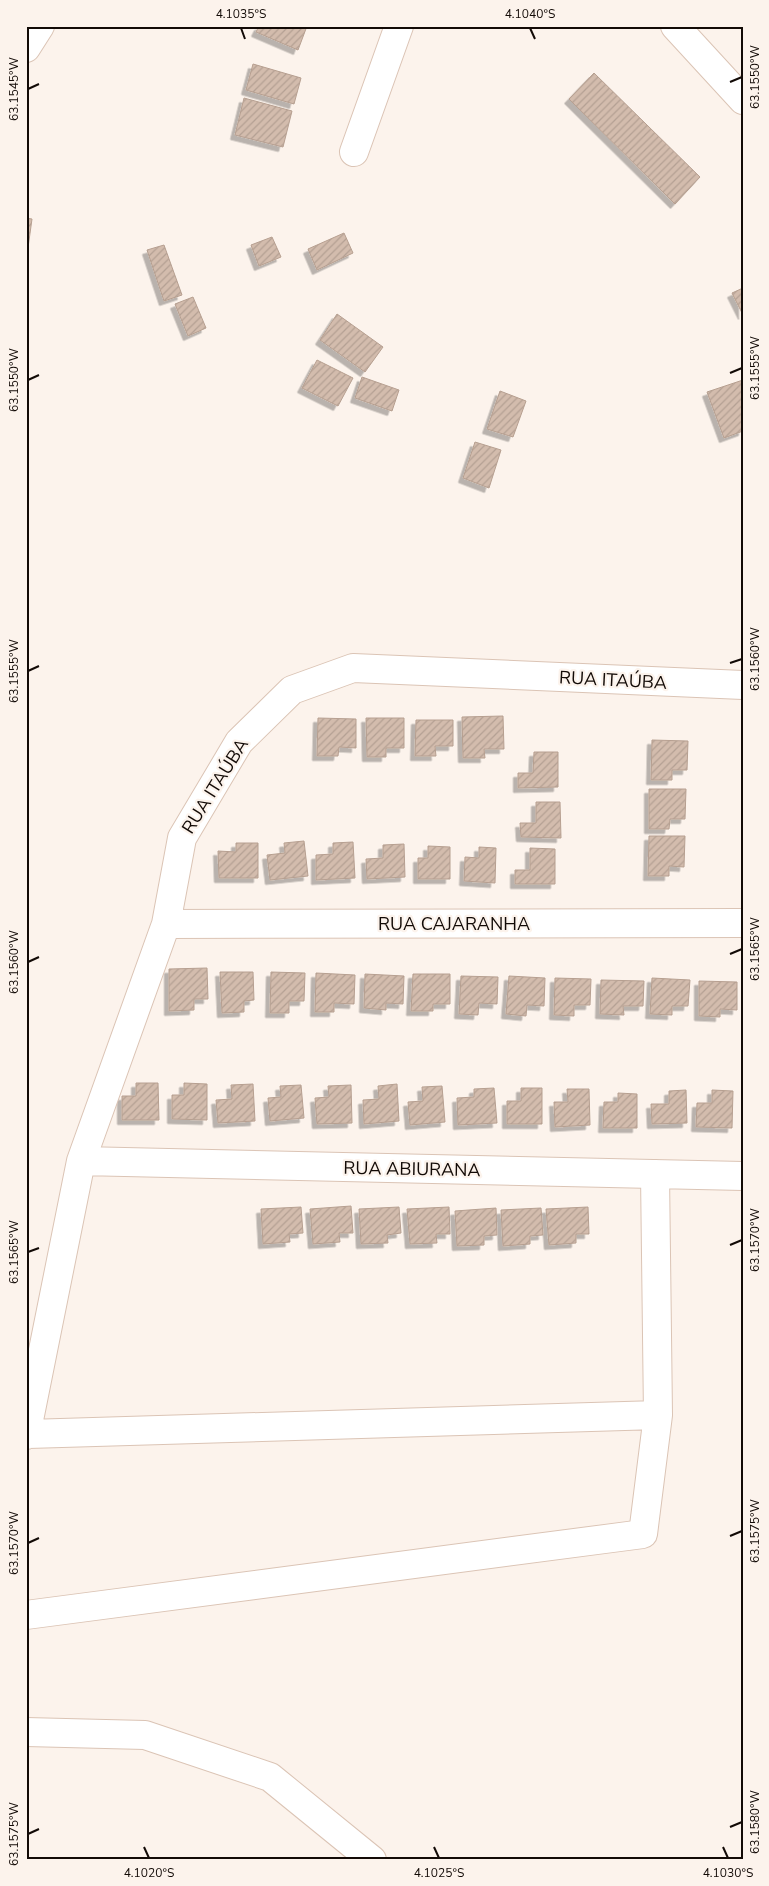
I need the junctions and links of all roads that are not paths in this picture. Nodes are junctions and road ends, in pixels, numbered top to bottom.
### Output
1 (40, 26) edge
2 (399, 26) edge
3 (675, 26) edge
4 (26, 48) edge
5 (743, 100) edge
6 (354, 152) dead end
7 (743, 685) edge
8 (166, 924) junction
9 (743, 924) edge
10 (81, 1160) junction
11 (655, 1174) junction
12 (743, 1176) edge
13 (658, 1415) junction
14 (27, 1434) edge
15 (26, 1615) edge
16 (26, 1732) edge
17 (372, 1860) edge

1 - 4 street
2 - 6 street
3 - 5 street
7 - 8 street, RUA ITAÚBA
8 - 9 street, RUA CAJARANHA
8 - 10 street, RUA ITAÚBA
10 - 11 street, RUA ABIURANA
10 - 14 street, RUA ITAÚBA
11 - 12 street, RUA ABIURANA
11 - 13 street
13 - 14 street
13 - 15 street
16 - 17 street

